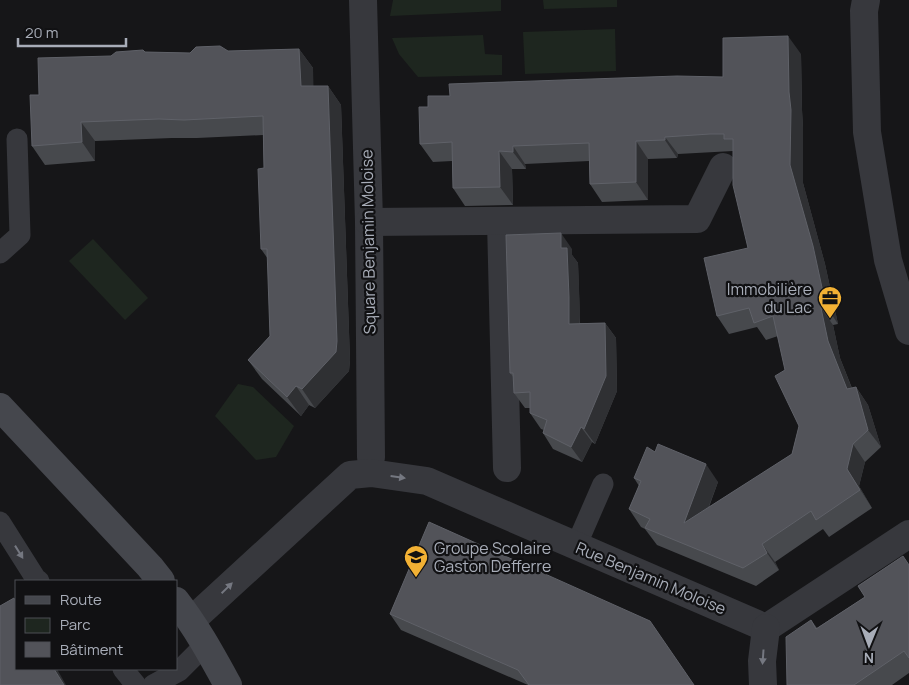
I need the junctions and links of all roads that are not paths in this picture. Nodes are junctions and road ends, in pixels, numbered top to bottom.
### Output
1 (363, 0) edge
2 (866, 0) edge
3 (17, 139) dead end
4 (724, 167) dead end
5 (501, 221) junction
6 (369, 222) junction
7 (0, 253) edge
8 (909, 331) edge
9 (0, 406) edge
10 (371, 457) dead end
11 (506, 468) dead end
12 (603, 484) dead end
13 (0, 522) edge
14 (909, 534) edge
15 (576, 546) junction
16 (38, 580) edge
17 (160, 580) edge
18 (191, 622) edge
19 (766, 628) junction
20 (124, 670) edge
21 (136, 685) edge
22 (153, 685) edge
23 (228, 685) edge
24 (763, 685) edge

1 - 6 street, Square Benjamin Moloise
2 - 8 street
3 - 7 lane
4 - 5 street
5 - 6 street
5 - 11 street
6 - 10 street, Square Benjamin Moloise
9 - 17 street
12 - 15 lane
13 -> 16 lane
14 - 19 street
18 -> 15 street, Rue Benjamin Moloise
15 - 19 street, Rue Benjamin Moloise
18 - 22 lane
18 - 23 street
19 -> 24 street
20 - 21 lane

